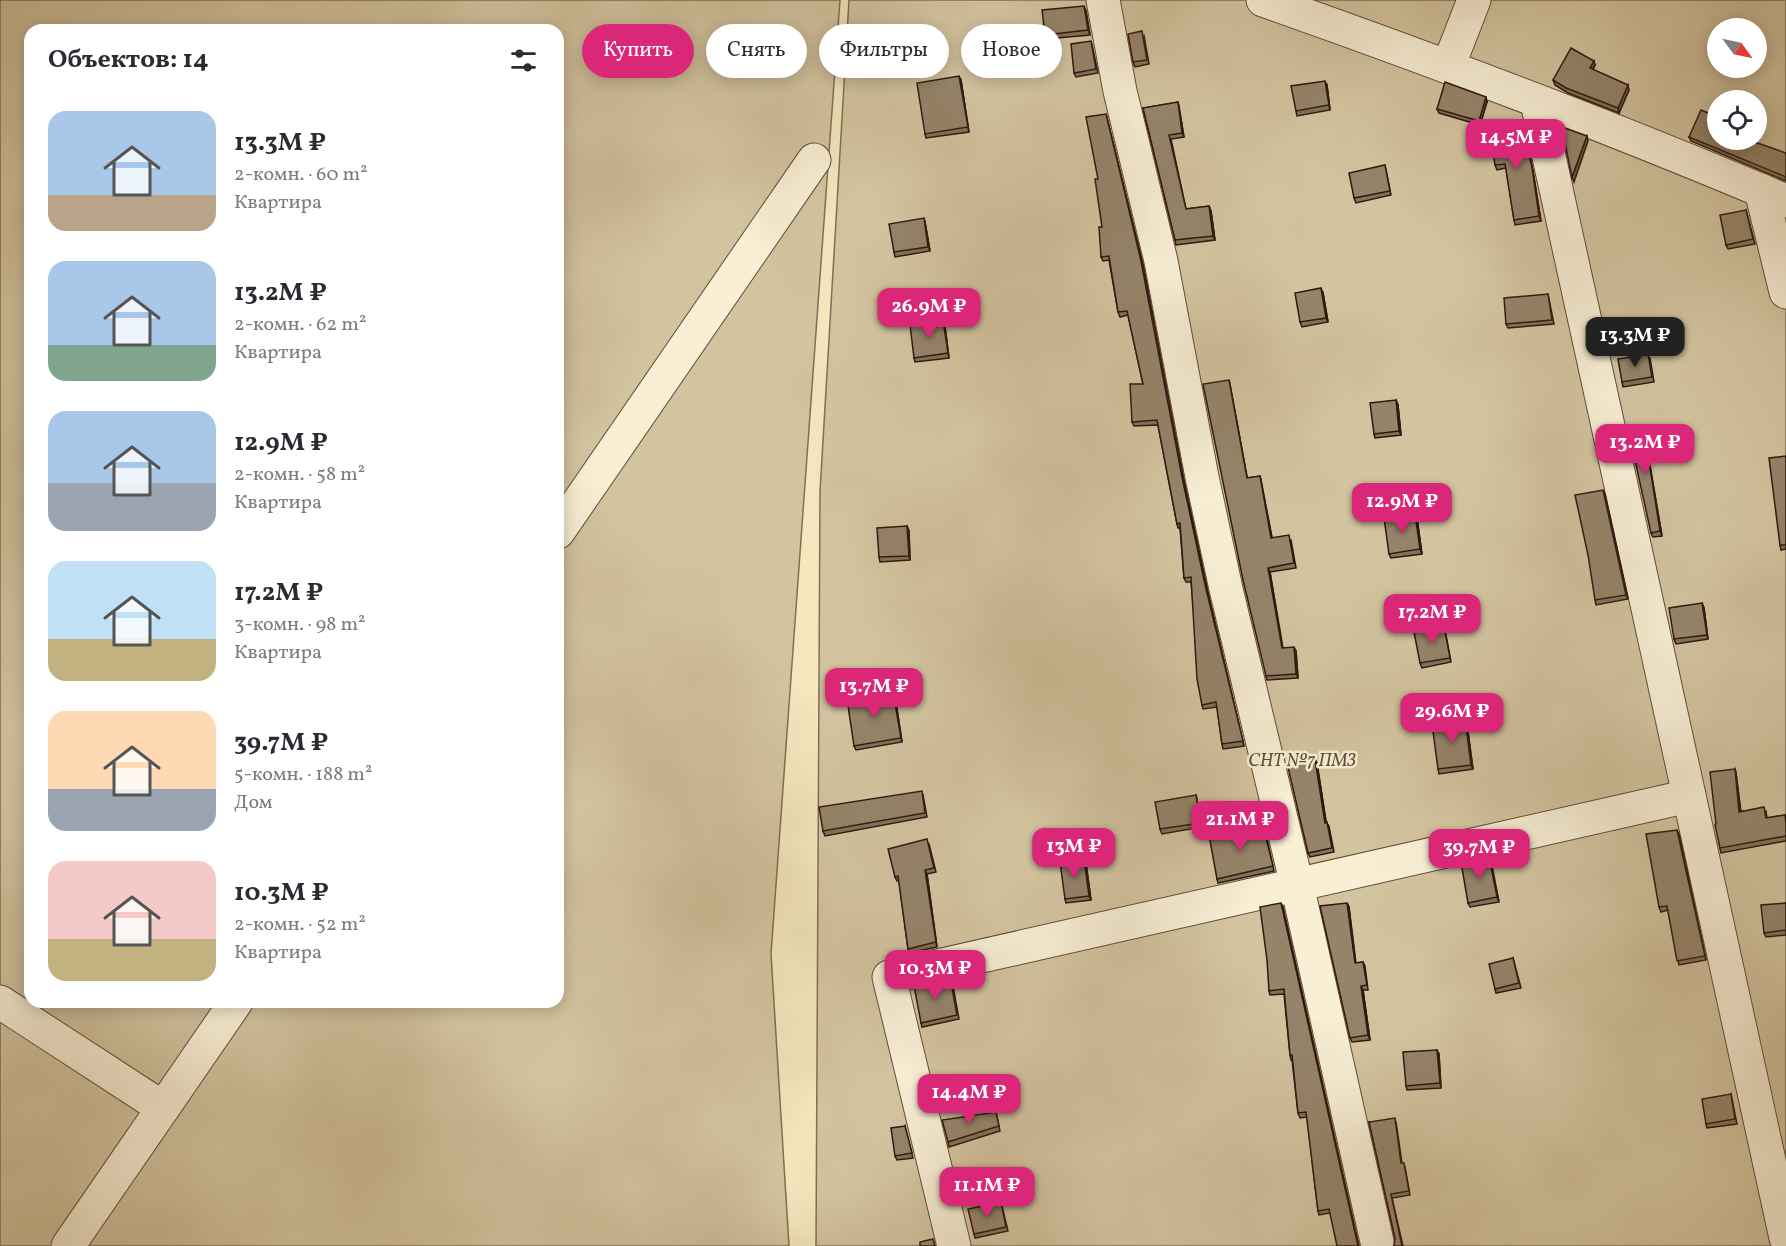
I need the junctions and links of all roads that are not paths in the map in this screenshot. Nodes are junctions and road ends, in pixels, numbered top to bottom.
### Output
1 (1103, 0) edge
2 (1263, 0) edge
3 (1474, 0) edge
4 (1448, 67) junction
5 (1538, 102) junction
6 (814, 160) dead end
7 (1774, 196) edge
8 (1786, 292) edge
9 (564, 523) edge
10 (1689, 796) junction
11 (1297, 885) junction
12 (0, 1002) edge
13 (232, 1008) edge
14 (163, 1108) junction
15 (1786, 1238) edge
16 (68, 1246) edge
17 (954, 1246) edge
18 (1378, 1246) edge

1 - 11 lane
2 - 4 lane
3 - 4 lane
4 - 5 lane
5 - 7 lane
5 - 10 lane
6 - 9 lane
7 - 8 lane
10 - 11 lane
10 - 15 lane
11 - 17 lane
11 - 18 lane
12 - 14 lane
13 - 14 lane
14 - 16 lane

